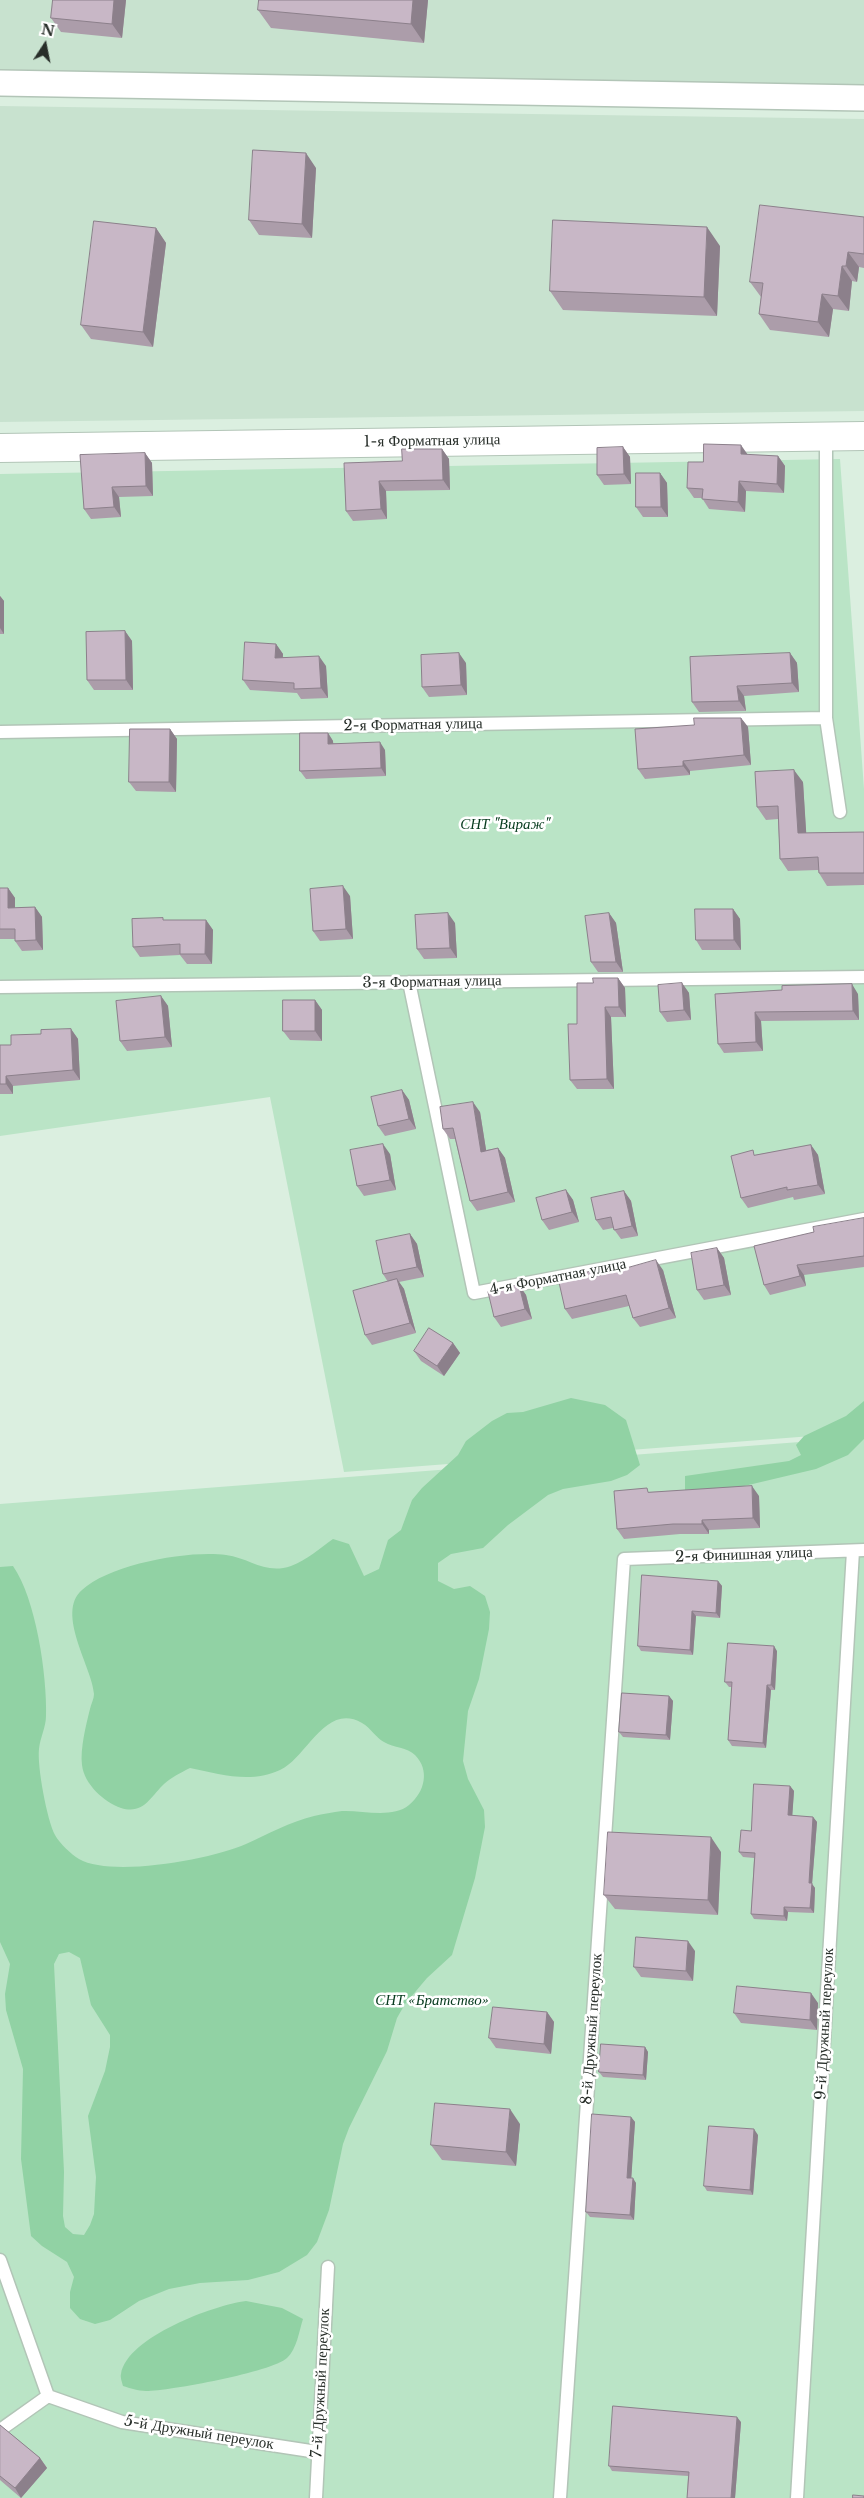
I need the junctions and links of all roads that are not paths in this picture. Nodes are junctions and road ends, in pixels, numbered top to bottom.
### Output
1 (0, 83) edge
2 (864, 98) edge
3 (864, 436) edge
4 (826, 437) junction
5 (0, 448) edge
6 (826, 718) junction
7 (0, 732) edge
8 (840, 812) dead end
9 (864, 977) edge
10 (409, 982) junction
11 (0, 987) edge
12 (864, 1219) edge
13 (859, 1550) edge
14 (624, 1559) joint
15 (0, 2260) edge
16 (328, 2267) dead end
17 (48, 2396) junction
18 (0, 2430) edge
19 (317, 2452) junction
20 (316, 2498) edge
21 (560, 2498) edge
22 (797, 2498) edge

1 - 2 street
3 - 4 street, 1-я Форматная улица
4 - 5 street, 1-я Форматная улица
4 - 6 lane
6 - 7 lane, 2-я Форматная улица
6 - 8 lane
9 - 10 lane, 3-я Форматная улица
10 - 11 lane, 3-я Форматная улица
10 - 12 lane, 4-я Форматная улица
13 - 14 lane, 2-я Финишная улица
13 - 22 lane, 9-й Дружный переулок
14 - 21 lane, 8-й Дружный переулок
15 - 17 lane
16 - 19 lane, 7-й Дружный переулок
17 - 18 lane
17 - 19 lane, 5-й Дружный переулок
19 - 20 lane, 7-й Дружный переулок

